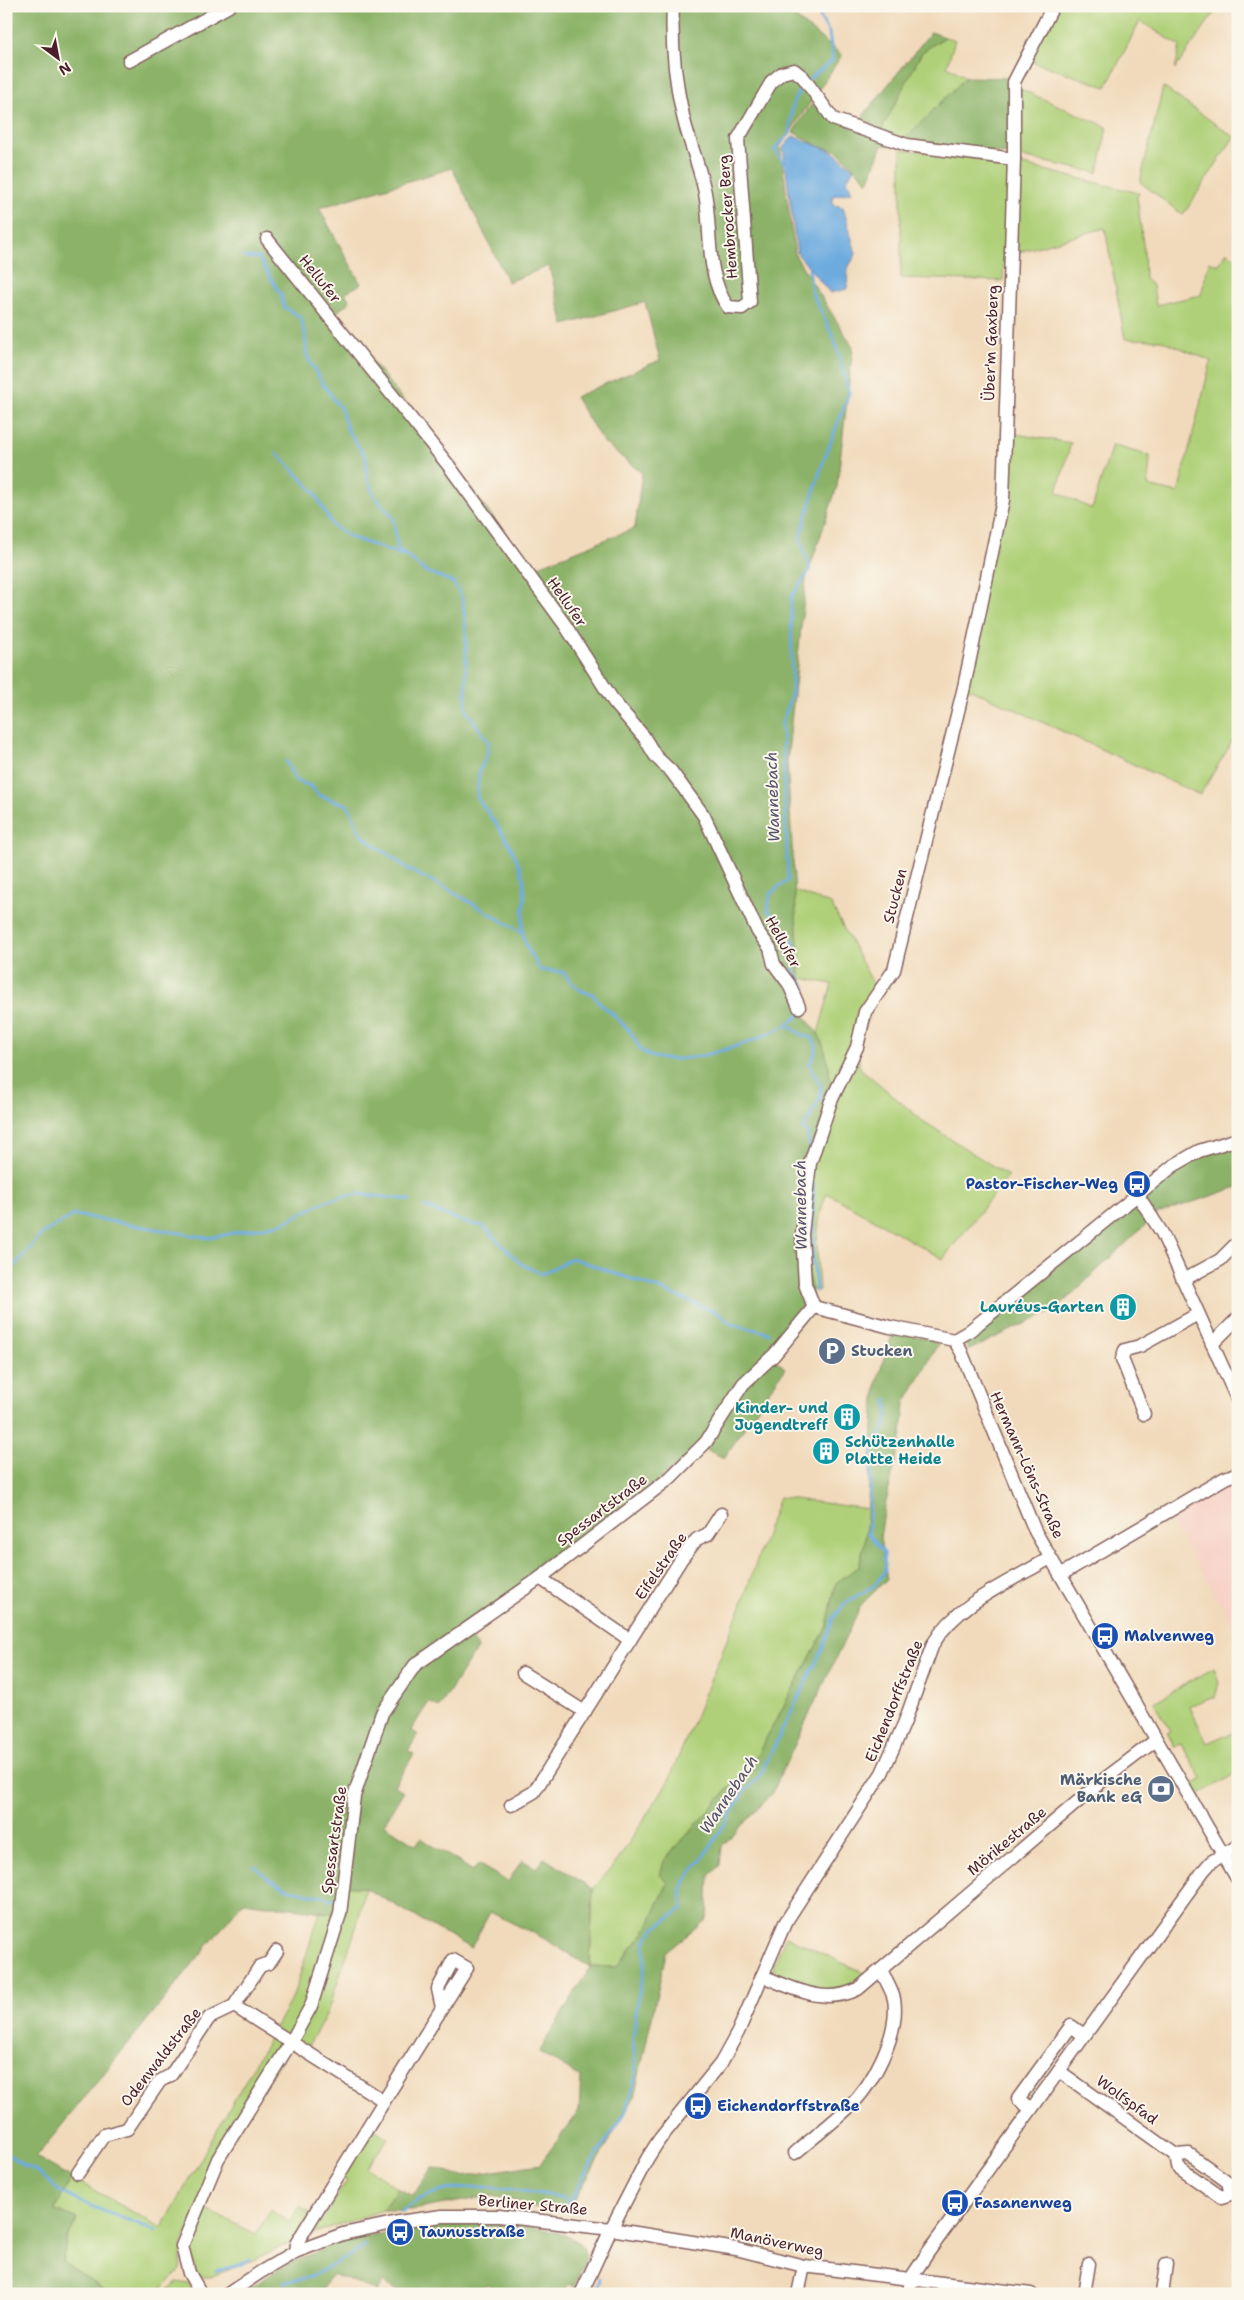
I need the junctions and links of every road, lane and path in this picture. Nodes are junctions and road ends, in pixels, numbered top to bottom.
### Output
1 (228, 6) edge
2 (673, 6) edge
3 (1052, 6) edge
4 (129, 61) dead end
5 (1014, 159) junction
6 (267, 239) dead end
7 (964, 687) joint
8 (799, 1006) dead end
9 (1238, 1139) edge
10 (1137, 1194) junction
11 (1238, 1242) edge
12 (1183, 1280) junction
13 (814, 1306) junction
14 (1198, 1314) junction
15 (1238, 1318) edge
16 (954, 1340) junction
17 (1212, 1344) junction
18 (1238, 1401) edge
19 (1144, 1414) dead end
20 (1238, 1473) edge
21 (721, 1514) dead end
22 (1050, 1558) junction
23 (1060, 1575) junction
24 (540, 1578) junction
25 (630, 1640) junction
26 (523, 1673) dead end
27 (585, 1712) junction
28 (1156, 1740) junction
29 (511, 1805) dead end
30 (1238, 1846) edge
31 (1223, 1855) junction
32 (1238, 1880) edge
33 (277, 1951) dead end
34 (882, 1971) junction
35 (762, 1976) junction
36 (234, 2006) junction
37 (442, 2008) dead end
38 (1084, 2036) junction
39 (291, 2042) junction
40 (1059, 2071) junction
41 (384, 2102) junction
42 (1031, 2109) junction
43 (796, 2153) dead end
44 (1176, 2155) dead end
45 (78, 2173) dead end
46 (611, 2229) junction
47 (295, 2252) junction
48 (1089, 2264) dead end
49 (1166, 2264) dead end
50 (804, 2266) junction
51 (911, 2278) junction
52 (997, 2292) edge
53 (201, 2294) edge
54 (228, 2294) edge
55 (581, 2294) edge
56 (798, 2294) edge
57 (909, 2294) edge
58 (1030, 2294) edge
59 (1084, 2294) edge
60 (1162, 2294) edge

1 - 4 street
2 - 5 street, Hembrocker Berg
3 - 5 street, Über'm Gaxberg
5 - 7 street, Über'm Gaxberg
6 - 8 street, Hellufer
7 - 13 street, Stucken
9 - 10 street
10 - 12 street
10 - 16 street
11 - 12 street
12 - 14 street
13 - 16 street
13 - 24 street, Spessartstraße
14 - 17 street
14 - 19 street
15 - 17 street
16 - 22 street, Hermann-Löns-Straße
17 - 18 street
20 - 23 street
21 - 25 street, Eifelstraße
22 - 23 street, Hermann-Löns-Straße
22 - 35 street, Eichendorffstraße
23 - 28 street, Hermann-Löns-Straße
24 - 25 street
24 - 39 street, Spessartstraße
25 - 27 street, Eifelstraße
26 - 27 street
27 - 29 street, Eifelstraße
28 - 31 street, Hermann-Löns-Straße
28 - 34 street, Mörikestraße
30 - 31 street
31 - 32 street, Hermann-Löns-Straße
31 - 38 street
33 - 36 street
34 - 35 street, Mörikestraße
34 - 43 street
35 - 46 street, Eichendorffstraße
36 - 39 street
36 - 45 street, Odenwaldstraße
37 - 41 street
38 - 40 street
38 - 42 street
39 - 41 street
39 - 53 street, Spessartstraße
40 - 42 street
40 - 44 street, Wolfspfad
41 - 47 street
42 - 51 street
46 - 47 street, Berliner Straße
46 - 50 street, Manöverweg
46 - 55 street, Eichendorffstraße
47 - 54 street, Berliner Straße
48 - 59 street
49 - 60 street
50 - 51 street, Manöverweg
50 - 56 street
51 - 52 street, Manöverweg
51 - 57 street
52 - 58 street, Manöverweg

